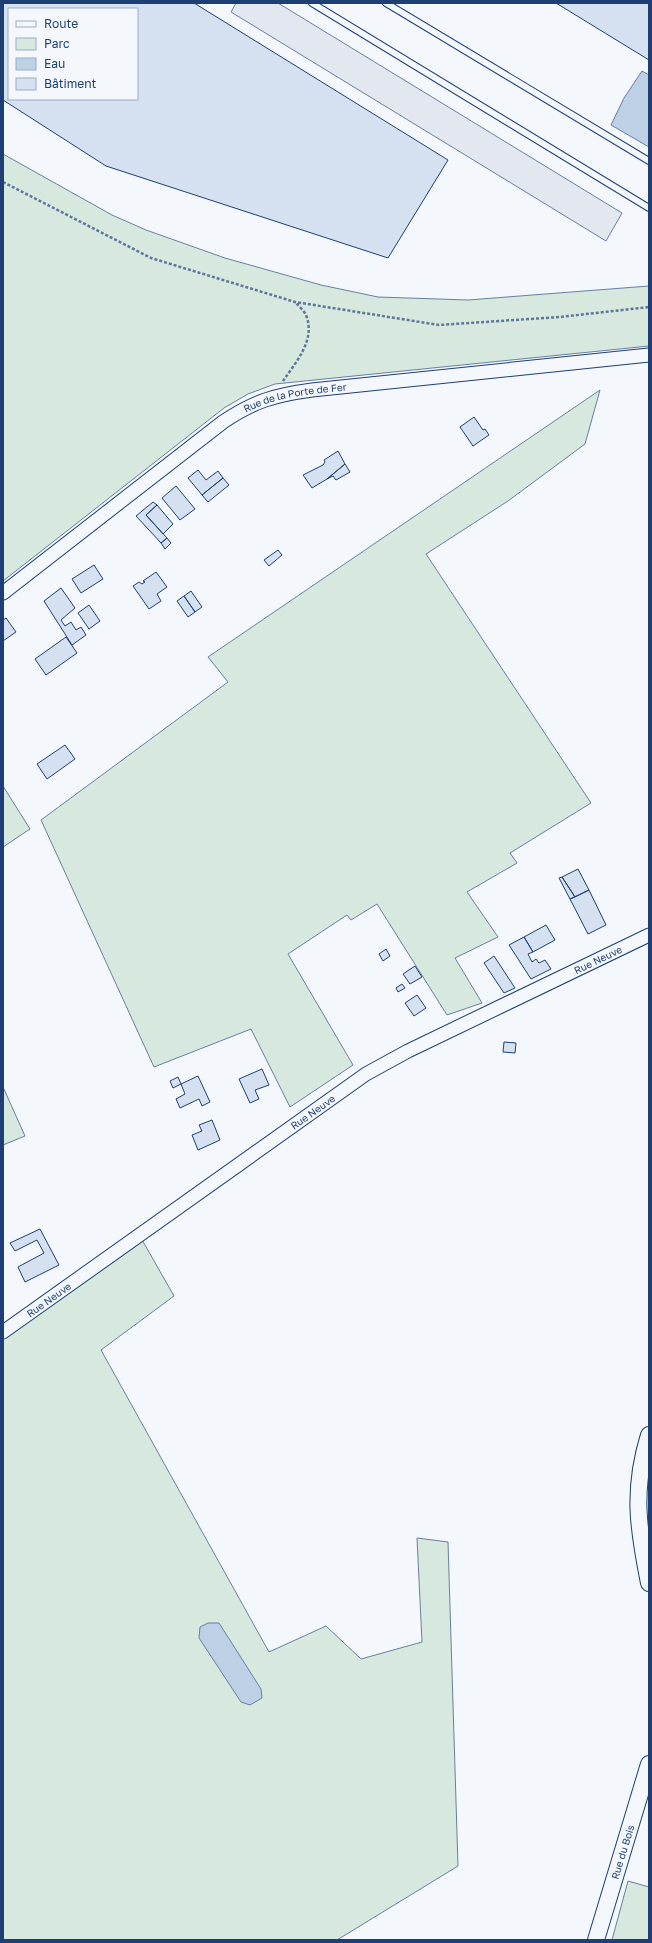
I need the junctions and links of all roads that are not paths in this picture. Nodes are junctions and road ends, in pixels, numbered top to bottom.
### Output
1 (312, 3) edge
2 (386, 3) edge
3 (649, 161) edge
4 (649, 208) edge
5 (649, 355) edge
6 (3, 593) edge
7 (649, 935) edge
8 (3, 1332) edge
9 (649, 1435) edge
10 (649, 1583) edge
11 (649, 1764) edge
12 (596, 1940) edge

1 - 4 lane
2 - 3 lane
5 - 6 street, Rue de la Porte de Fer
7 - 8 street, Rue Neuve
9 - 10 street
11 - 12 street, Rue du Bois

